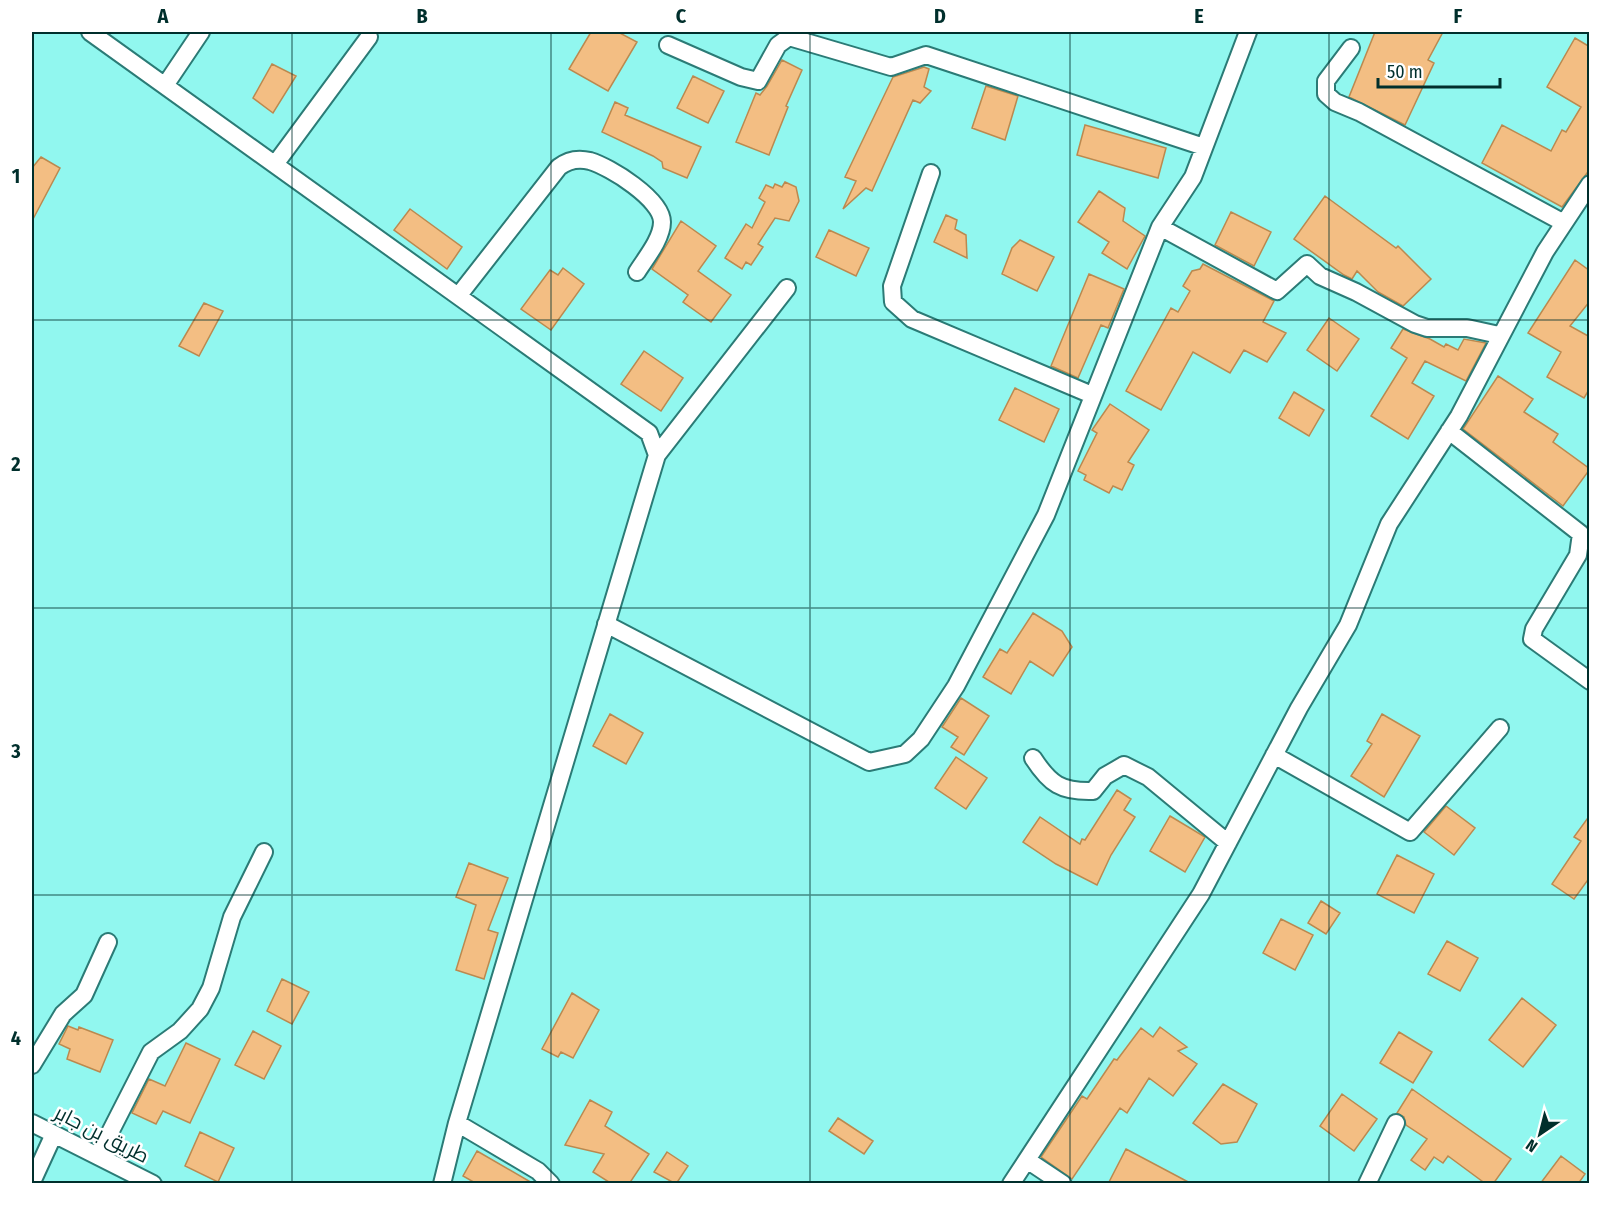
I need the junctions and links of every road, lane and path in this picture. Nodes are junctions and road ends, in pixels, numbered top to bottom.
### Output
1 (90, 32) edge
2 (201, 32) edge
3 (1248, 32) edge
4 (369, 37) dead end
5 (668, 45) dead end
6 (1351, 48) dead end
7 (166, 84) junction
8 (1204, 147) junction
9 (276, 163) junction
10 (931, 173) dead end
11 (1587, 193) edge
12 (1564, 223) junction
13 (1160, 227) junction
14 (637, 272) dead end
15 (787, 288) dead end
16 (459, 295) junction
17 (1499, 335) junction
18 (1092, 395) junction
19 (1449, 431) junction
20 (657, 455) junction
21 (606, 624) junction
22 (1590, 681) edge
23 (1500, 728) dead end
24 (1274, 755) junction
25 (1034, 758) dead end
26 (1228, 843) junction
27 (264, 852) dead end
28 (108, 942) dead end
29 (32, 1065) edge
30 (32, 1123) edge
31 (457, 1123) junction
32 (1396, 1123) dead end
33 (54, 1134) junction
34 (98, 1156) junction
35 (1027, 1160) junction
36 (32, 1182) edge
37 (153, 1184) edge
38 (442, 1184) edge
39 (551, 1184) edge
40 (1011, 1184) edge
41 (1063, 1184) edge
42 (1367, 1184) edge

1 - 7 street
2 - 7 street
3 - 8 street
4 - 9 street
5 - 8 street
6 - 12 street
7 - 9 street
8 - 13 street
9 - 16 street
10 - 18 street
11 - 12 street
12 - 17 street
13 - 17 street
13 - 18 street
14 - 16 street
15 - 20 street
16 - 20 street
17 - 19 street
18 - 21 street
19 - 22 street
19 - 24 street
20 - 21 street
21 - 31 street
23 - 24 street
24 - 26 street
25 - 26 street
26 - 35 street
27 - 34 street
28 - 29 street
30 - 33 street, طريق بن جابر
31 - 38 street
31 - 39 street
32 - 42 street
33 - 34 street, طريق بن جابر
33 - 36 street
34 - 37 street, طريق بن جابر
35 - 40 street
35 - 41 street

